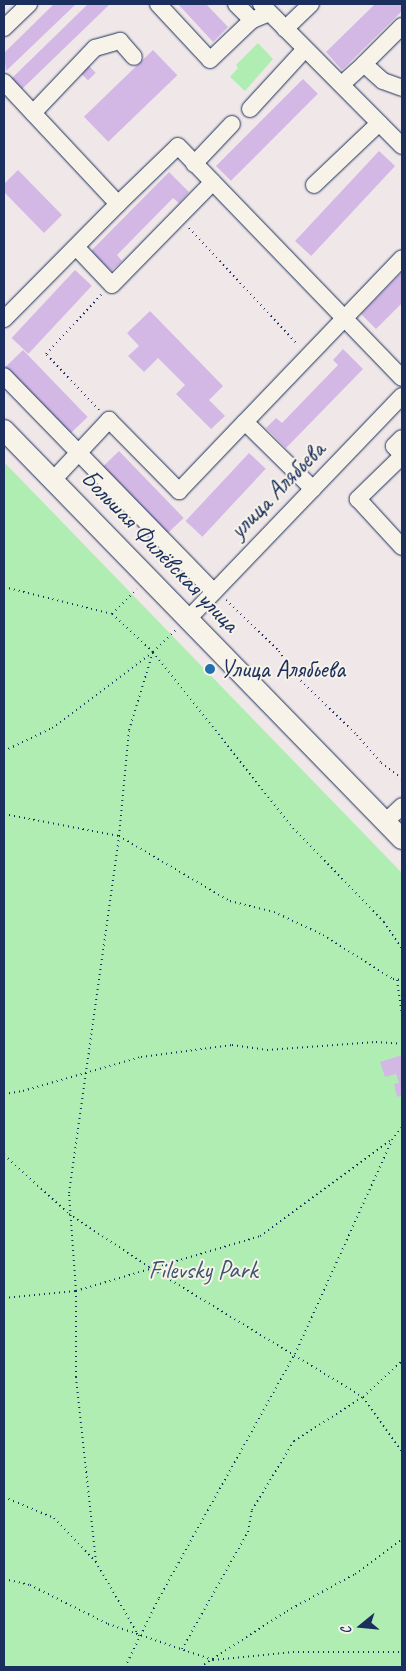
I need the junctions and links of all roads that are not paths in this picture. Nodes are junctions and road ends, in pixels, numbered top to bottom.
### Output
1 (29, 4) edge
2 (158, 4) edge
3 (236, 4) edge
4 (311, 4) edge
5 (265, 8) edge
6 (252, 20) junction
7 (402, 26) edge
8 (4, 28) edge
9 (284, 29) junction
10 (306, 49) junction
11 (134, 57) dead end
12 (364, 64) junction
13 (4, 82) edge
14 (342, 84) junction
15 (402, 88) edge
16 (250, 109) dead end
17 (33, 114) junction
18 (379, 123) junction
19 (232, 124) dead end
20 (402, 146) edge
21 (194, 164) junction
22 (213, 182) junction
23 (314, 185) dead end
24 (118, 204) junction
25 (76, 247) junction
26 (402, 258) edge
27 (345, 317) junction
28 (4, 319) edge
29 (4, 376) edge
30 (402, 378) edge
31 (402, 396) edge
32 (245, 422) junction
33 (4, 430) edge
34 (402, 438) edge
35 (78, 453) junction
36 (402, 455) edge
37 (54, 479) junction
38 (313, 489) junction
39 (402, 547) edge
40 (214, 592) junction
41 (182, 624) junction
42 (397, 812) edge
43 (402, 840) edge

1 - 8 street
2 - 6 street
3 - 6 street
4 - 9 street
5 - 6 street
5 - 9 street
7 - 12 street
9 - 10 street
10 - 14 street
10 - 16 street
11 - 17 street
12 - 14 street
12 - 15 street
13 - 17 street
14 - 18 street
17 - 24 street
18 - 20 street
18 - 23 street
19 - 21 street
21 - 22 street
21 - 24 street
22 - 25 street
22 - 27 street
24 - 25 street
25 - 28 street
26 - 27 street
27 - 30 street
27 - 32 street
29 - 35 street
31 - 38 street, улица Алябьева
32 - 35 street
32 - 38 street
33 - 37 main road, Большая Филёвская улица
34 - 36 street
35 - 37 street
35 - 40 street
36 - 39 street
37 - 41 main road, Большая Филёвская улица
38 - 40 street, улица Алябьева
40 - 41 street, улица Алябьева
41 - 42 main road, Большая Филёвская улица
42 - 43 main road, Большая Филёвская улица

